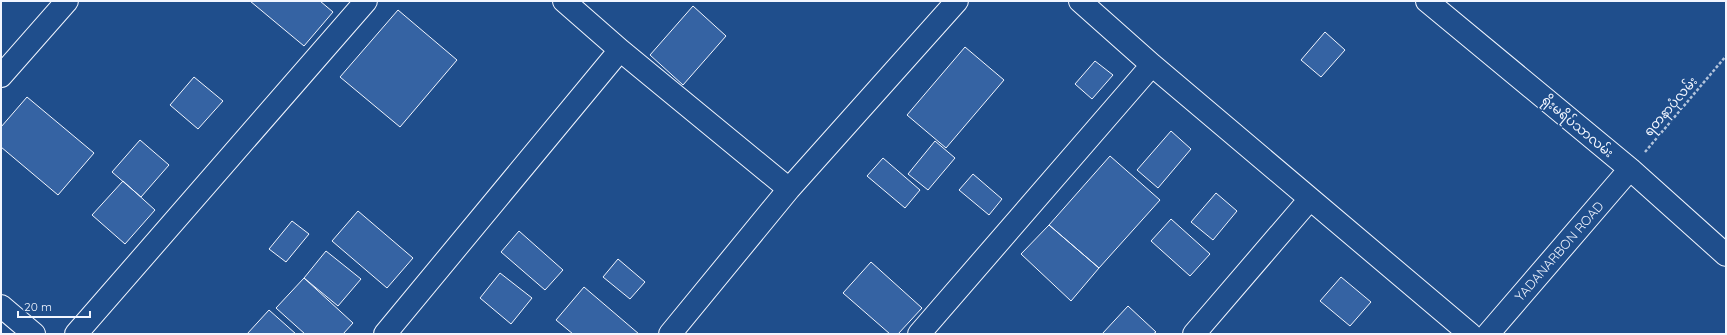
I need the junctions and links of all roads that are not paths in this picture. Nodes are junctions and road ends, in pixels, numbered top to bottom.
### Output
1 (67, 1) edge
2 (366, 1) edge
3 (564, 1) edge
4 (957, 1) edge
5 (1080, 1) edge
6 (1427, 1) edge
7 (620, 50) junction
8 (1152, 65) junction
9 (1, 76) edge
10 (1630, 169) junction
11 (789, 189) junction
12 (1310, 200) junction
13 (1726, 254) edge
14 (1, 306) edge
15 (34, 334) edge
16 (76, 334) edge
17 (385, 334) edge
18 (670, 334) edge
19 (919, 334) edge
20 (1194, 334) edge
21 (1470, 334) edge
22 (1488, 334) edge

1 - 9 street
2 - 16 street
3 - 7 street
4 - 11 street
5 - 8 street
6 - 10 street, ရိုးမရိပ်သာလမ်း
7 - 11 street
7 - 17 street
8 - 12 street
8 - 19 street
10 - 13 street, ရိုးမရိပ်သာလမ်း
10 - 22 street, YADANARBON ROAD
11 - 18 street
12 - 20 street
12 - 21 street
14 - 15 street

